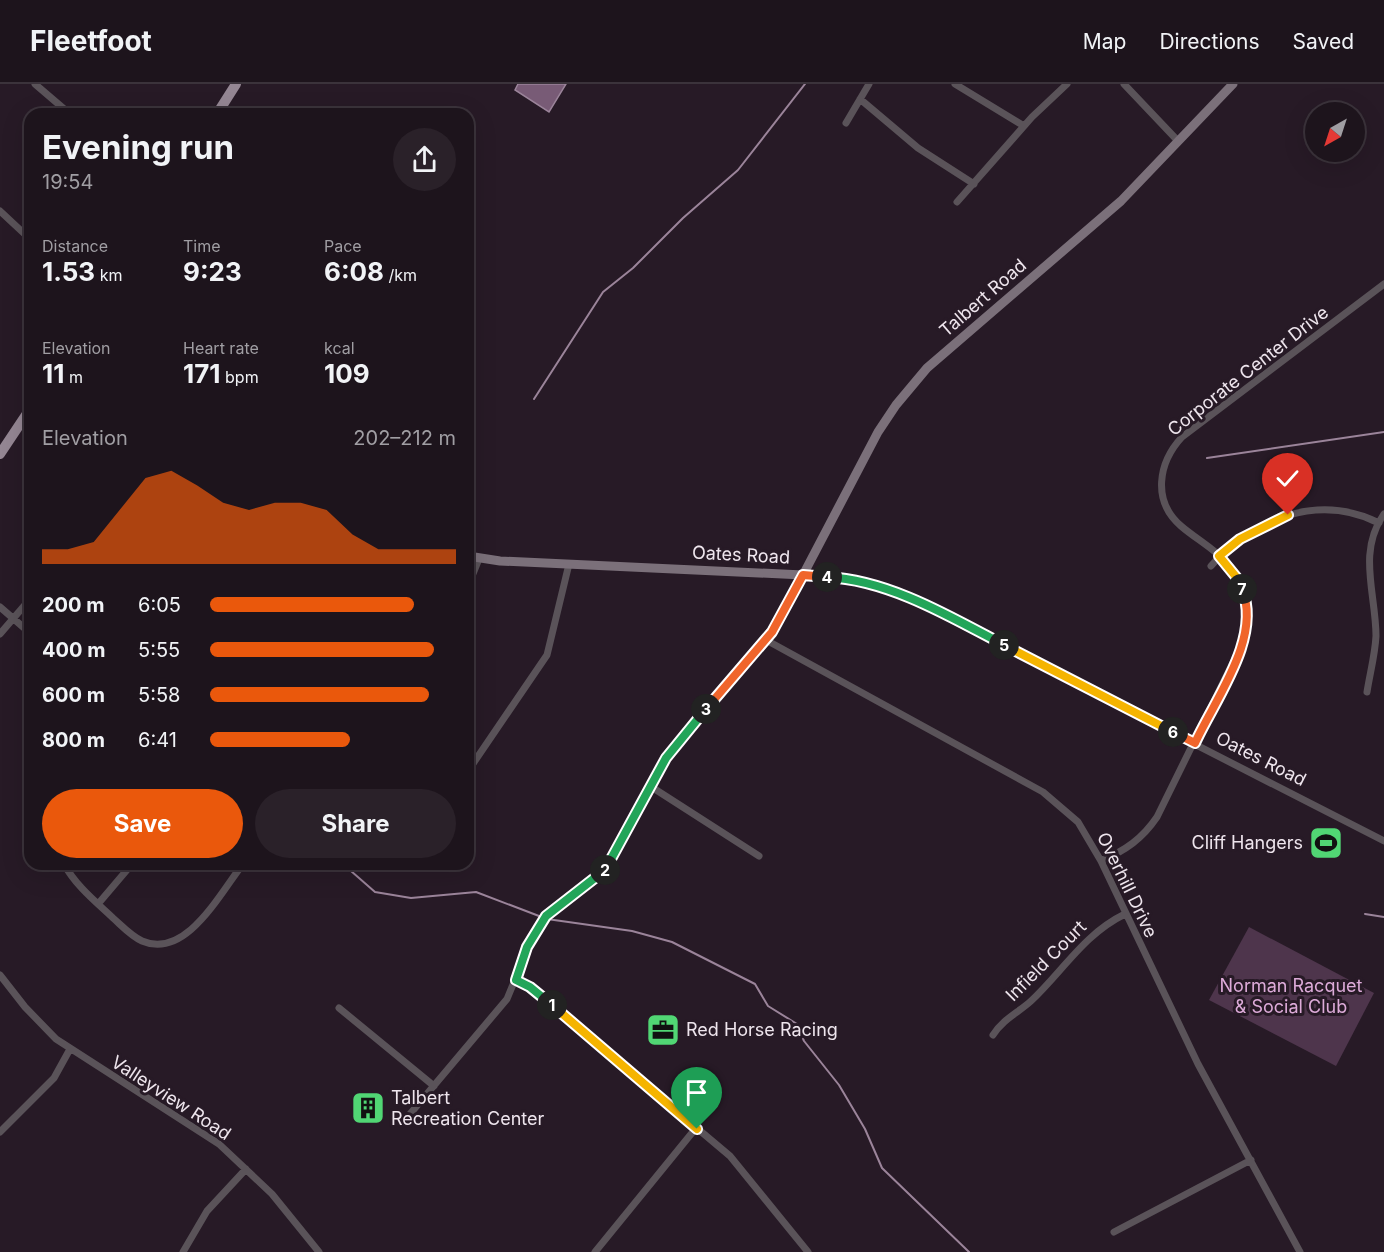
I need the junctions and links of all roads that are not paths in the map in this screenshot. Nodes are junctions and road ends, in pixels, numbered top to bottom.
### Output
1 (35, 84) edge
2 (236, 84) edge
3 (869, 84) edge
4 (955, 84) edge
5 (1067, 84) edge
6 (1124, 84) edge
7 (1233, 84) edge
8 (860, 99) junction
9 (63, 108) edge
10 (221, 108) edge
11 (846, 123) dead end
12 (1024, 126) junction
13 (1178, 141) junction
14 (974, 184) junction
15 (957, 202) dead end
16 (0, 211) edge
17 (24, 233) edge
18 (1384, 284) edge
19 (24, 418) edge
20 (0, 454) edge
21 (1384, 514) edge
22 (1378, 523) junction
23 (1219, 556) junction
24 (474, 558) edge
25 (479, 559) junction
26 (569, 564) junction
27 (1210, 566) dead end
28 (474, 571) edge
29 (803, 575) junction
30 (24, 606) edge
31 (0, 607) edge
32 (13, 618) junction
33 (24, 628) edge
34 (0, 634) edge
35 (766, 640) junction
36 (1367, 692) dead end
37 (1195, 743) junction
38 (474, 762) edge
39 (650, 786) junction
40 (1384, 841) edge
41 (759, 856) dead end
42 (1101, 861) junction
43 (67, 870) edge
44 (127, 870) edge
45 (238, 870) edge
46 (98, 904) junction
47 (1125, 914) junction
48 (0, 975) edge
49 (516, 980) junction
50 (339, 1008) dead end
51 (993, 1035) dead end
52 (70, 1049) junction
53 (434, 1086) junction
54 (410, 1114) dead end
55 (696, 1128) junction
56 (0, 1132) edge
57 (1251, 1160) junction
58 (246, 1169) junction
59 (1114, 1233) dead end
60 (183, 1252) edge
61 (319, 1252) edge
62 (596, 1252) edge
63 (808, 1252) edge
64 (1300, 1252) edge

1 - 9 street
2 - 10 main road
3 - 8 street
4 - 12 street
5 - 12 street
6 - 13 street
7 - 13 street, Talbert Road
8 - 11 street
8 - 14 street
12 - 14 street
13 - 29 street, Talbert Road
14 - 15 street
16 - 17 street
18 - 23 street, Corporate Center Drive
19 - 20 main road
21 - 22 street
22 - 23 street
22 - 36 street
23 - 27 street
23 - 37 street, Corporate Center Drive
24 - 25 street, Oates Road
25 - 26 street, Oates Road
25 - 28 street
26 - 29 street, Oates Road
26 - 38 street
29 - 35 street
29 - 37 street, Oates Road
30 - 32 street
31 - 32 street
32 - 33 street
32 - 34 street
35 - 39 street
35 - 42 street, Overhill Drive
37 - 40 street, Oates Road
37 - 42 street, Corporate Center Drive
39 - 41 street
39 - 49 street
42 - 47 street, Overhill Drive
43 - 46 street
44 - 46 street
45 - 46 street
47 - 51 street, Infield Court
47 - 57 street, Overhill Drive
48 - 52 street, Valleyview Road
49 - 53 street
49 - 55 street
50 - 53 street
52 - 56 street
52 - 58 street, Valleyview Road
53 - 54 street
55 - 62 street
55 - 63 street
57 - 59 street
57 - 64 street, Overhill Drive
58 - 60 street
58 - 61 street, Valleyview Road

